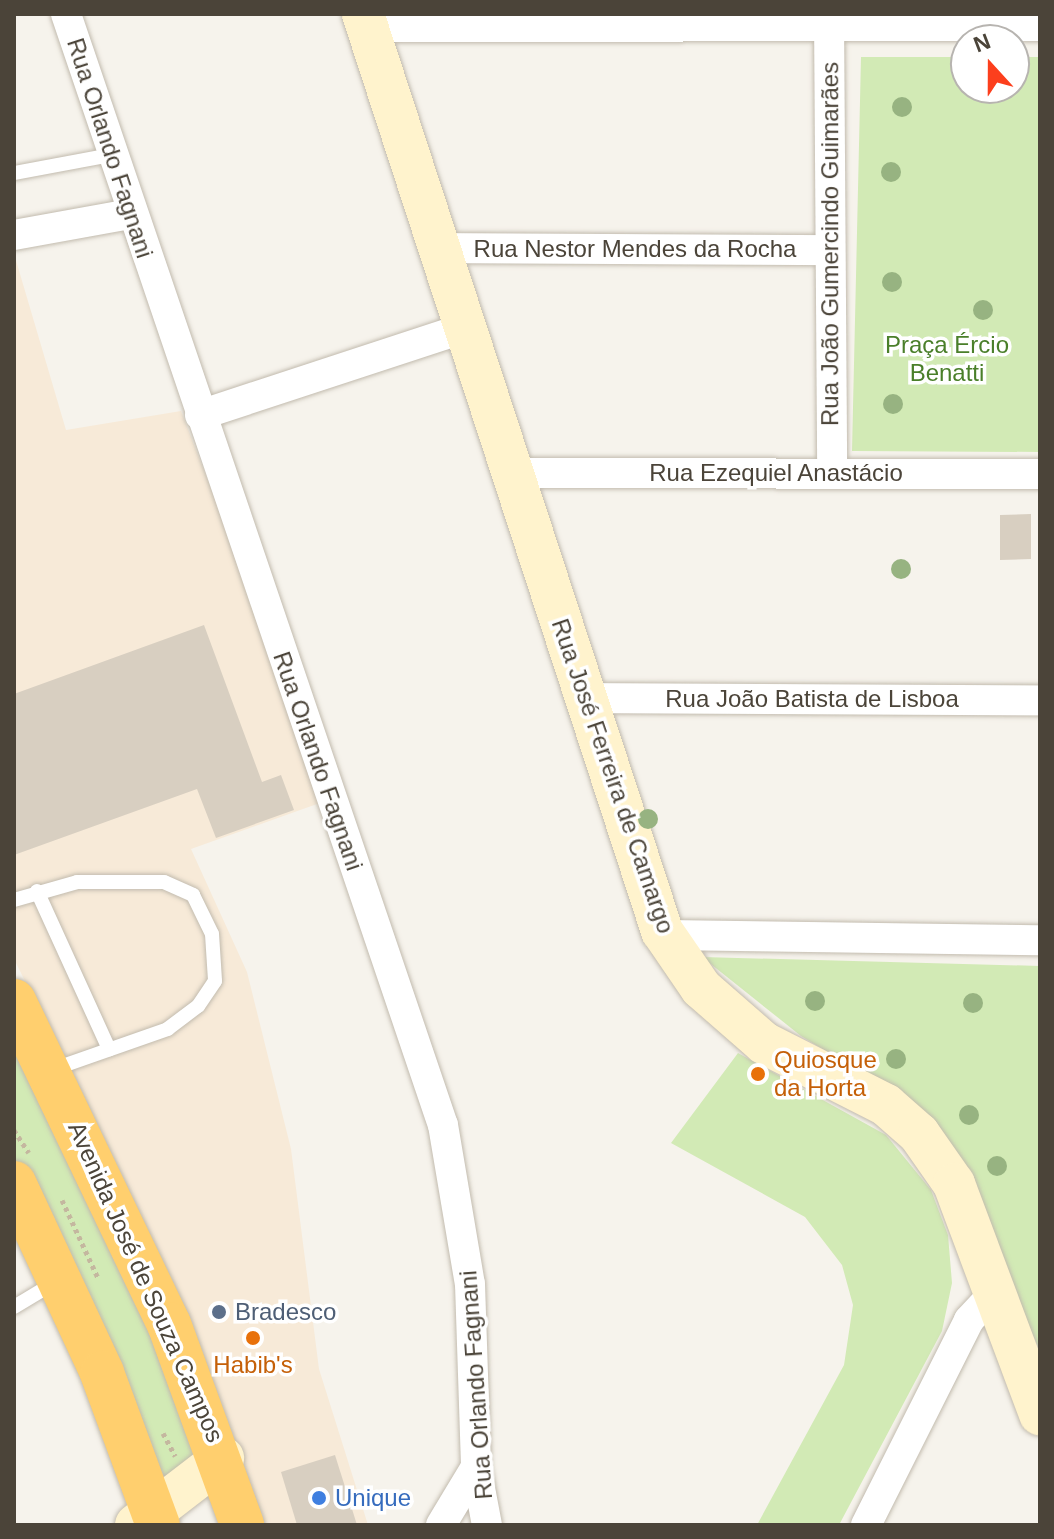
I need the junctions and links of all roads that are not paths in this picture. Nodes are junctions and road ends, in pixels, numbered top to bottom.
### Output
1 (66, 14) edge
2 (365, 20) edge
3 (829, 21) edge
4 (1040, 26) edge
5 (111, 155) junction
6 (14, 173) edge
7 (130, 214) junction
8 (14, 235) edge
9 (439, 248) junction
10 (830, 250) junction
11 (464, 328) junction
12 (200, 415) junction
13 (511, 473) junction
14 (832, 474) junction
15 (1040, 474) edge
16 (585, 698) junction
17 (1040, 700) edge
18 (37, 891) junction
19 (14, 900) edge
20 (665, 935) junction
21 (1040, 940) edge
22 (14, 1001) edge
23 (109, 1049) junction
24 (49, 1070) junction
25 (14, 1183) edge
26 (61, 1279) junction
27 (992, 1295) junction
28 (14, 1307) edge
29 (1040, 1414) edge
30 (223, 1458) junction
31 (476, 1467) junction
32 (149, 1520) edge
33 (242, 1525) edge
34 (441, 1525) edge
35 (487, 1525) edge
36 (866, 1525) edge

1 - 5 street, Rua Orlando Fagnani
2 - 3 street
2 - 9 street, Rua José Ferreira de Camargo
3 - 4 street
3 - 10 street, Rua João Gumercindo Guimarães
5 - 6 lane
5 - 7 street, Rua Orlando Fagnani
7 - 8 street
7 - 12 street, Rua Orlando Fagnani
9 - 10 street, Rua Nestor Mendes da Rocha
9 - 11 street, Rua José Ferreira de Camargo
10 - 14 street, Rua João Gumercindo Guimarães
11 - 12 street
11 - 13 street, Rua José Ferreira de Camargo
12 - 31 street, Rua Orlando Fagnani
13 - 14 street, Rua Ezequiel Anastácio
13 - 16 street, Rua José Ferreira de Camargo
14 - 15 street, Rua Ezequiel Anastácio
16 - 17 street, Rua João Batista de Lisboa
16 - 20 street, Rua José Ferreira de Camargo
18 - 19 lane
18 - 23 lane
18 - 23 lane
20 - 21 street
20 - 27 street, Rua José Ferreira de Camargo
22 - 24 highway, Avenida José de Souza Campos
23 - 24 lane
24 - 30 highway, Avenida José de Souza Campos
25 - 26 highway
26 - 28 lane
26 - 32 highway
27 - 29 street, Rua José Ferreira de Camargo
27 - 36 street
30 - 32 street
30 - 33 highway, Avenida José de Souza Campos
31 - 34 street
31 - 35 street, Rua Orlando Fagnani

